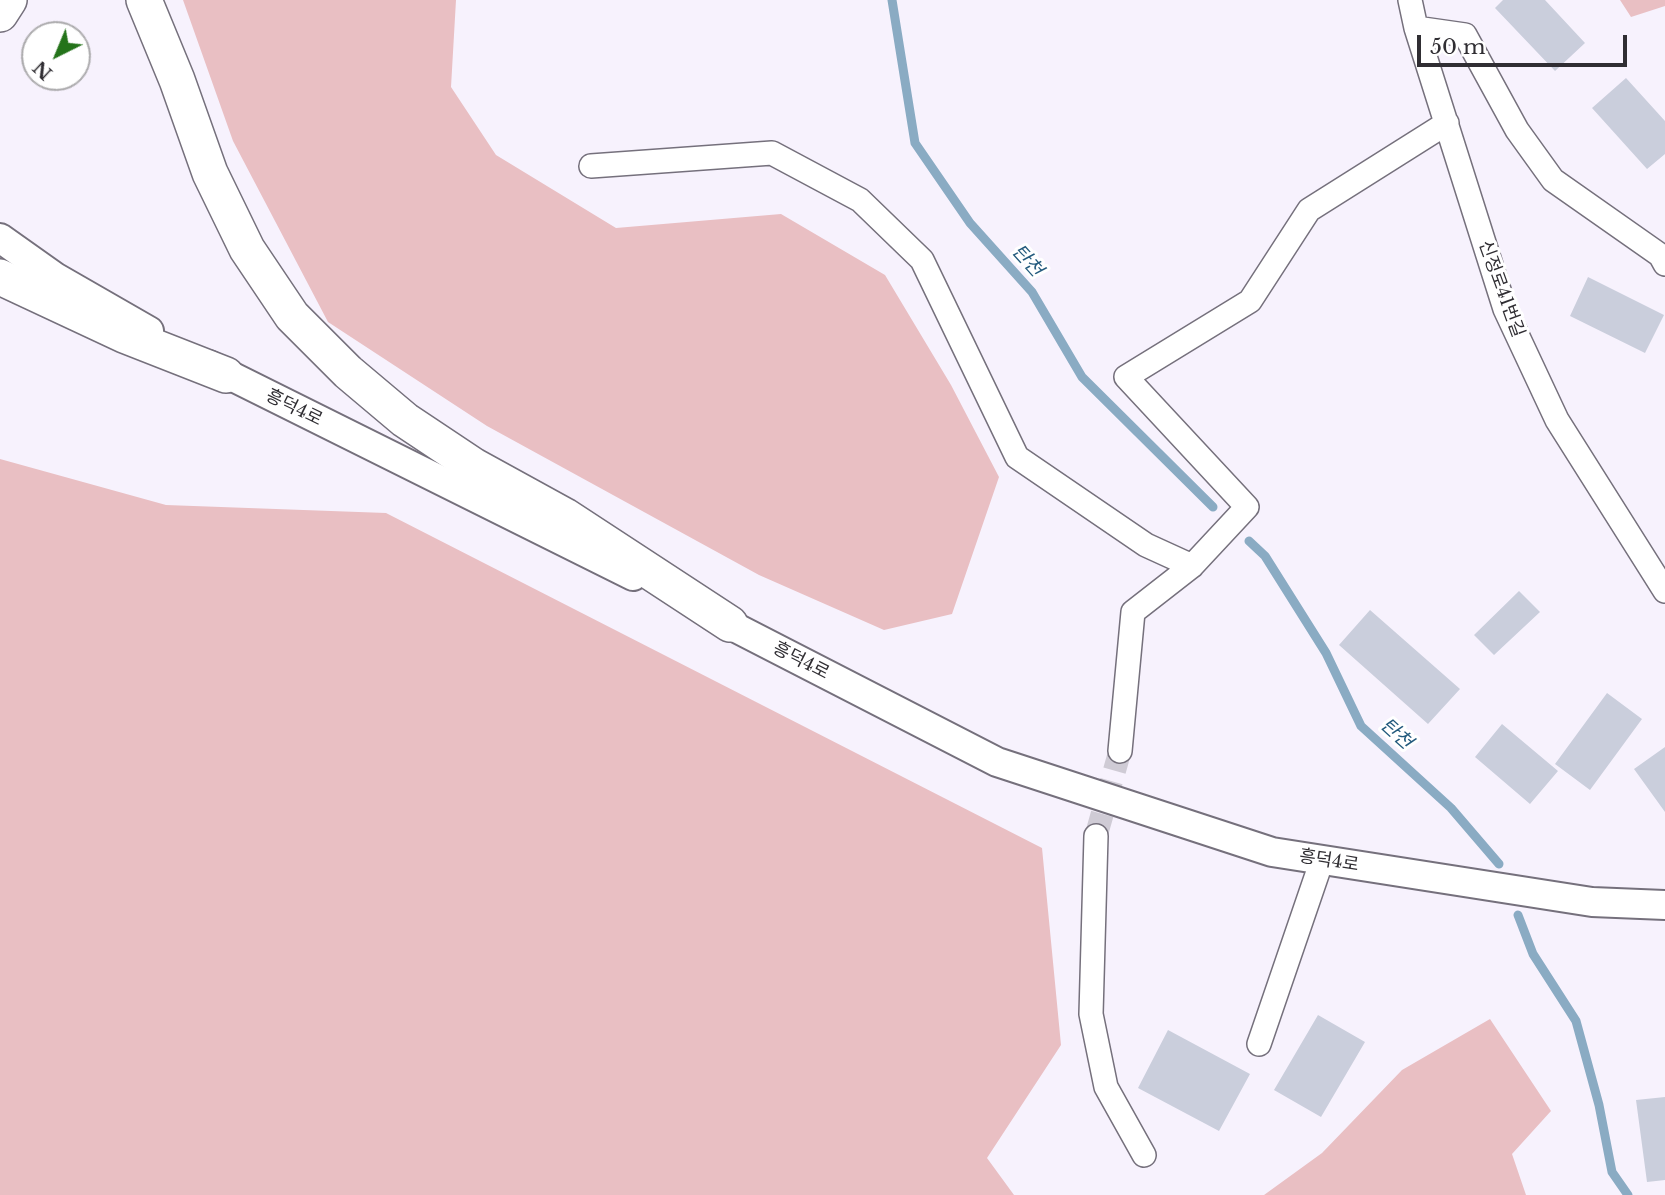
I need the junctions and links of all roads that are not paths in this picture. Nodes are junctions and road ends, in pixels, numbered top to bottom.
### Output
1 (9, 0) edge
2 (144, 0) edge
3 (1410, 0) edge
4 (0, 14) edge
5 (1416, 28) junction
6 (1447, 123) junction
7 (592, 166) dead end
8 (0, 238) edge
9 (1665, 264) edge
10 (0, 277) edge
11 (226, 375) junction
12 (1192, 566) junction
13 (1665, 591) edge
14 (730, 624) junction
15 (1120, 751) tunnel mouth
16 (1097, 836) tunnel mouth
17 (1322, 860) junction
18 (1665, 905) edge
19 (1259, 1044) dead end
20 (1144, 1155) dead end

1 - 4 main road
2 - 14 main road
3 - 5 street, 신정로41번길
5 - 6 street, 신정로41번길
5 - 9 street
6 - 12 street
6 - 13 street, 신정로41번길
7 - 12 street
8 - 11 street, 흥덕4로
10 - 11 main road
11 - 14 street, 흥덕4로
12 - 15 street
14 - 17 street, 흥덕4로
16 - 20 street
17 - 18 street, 흥덕4로
17 - 19 street

